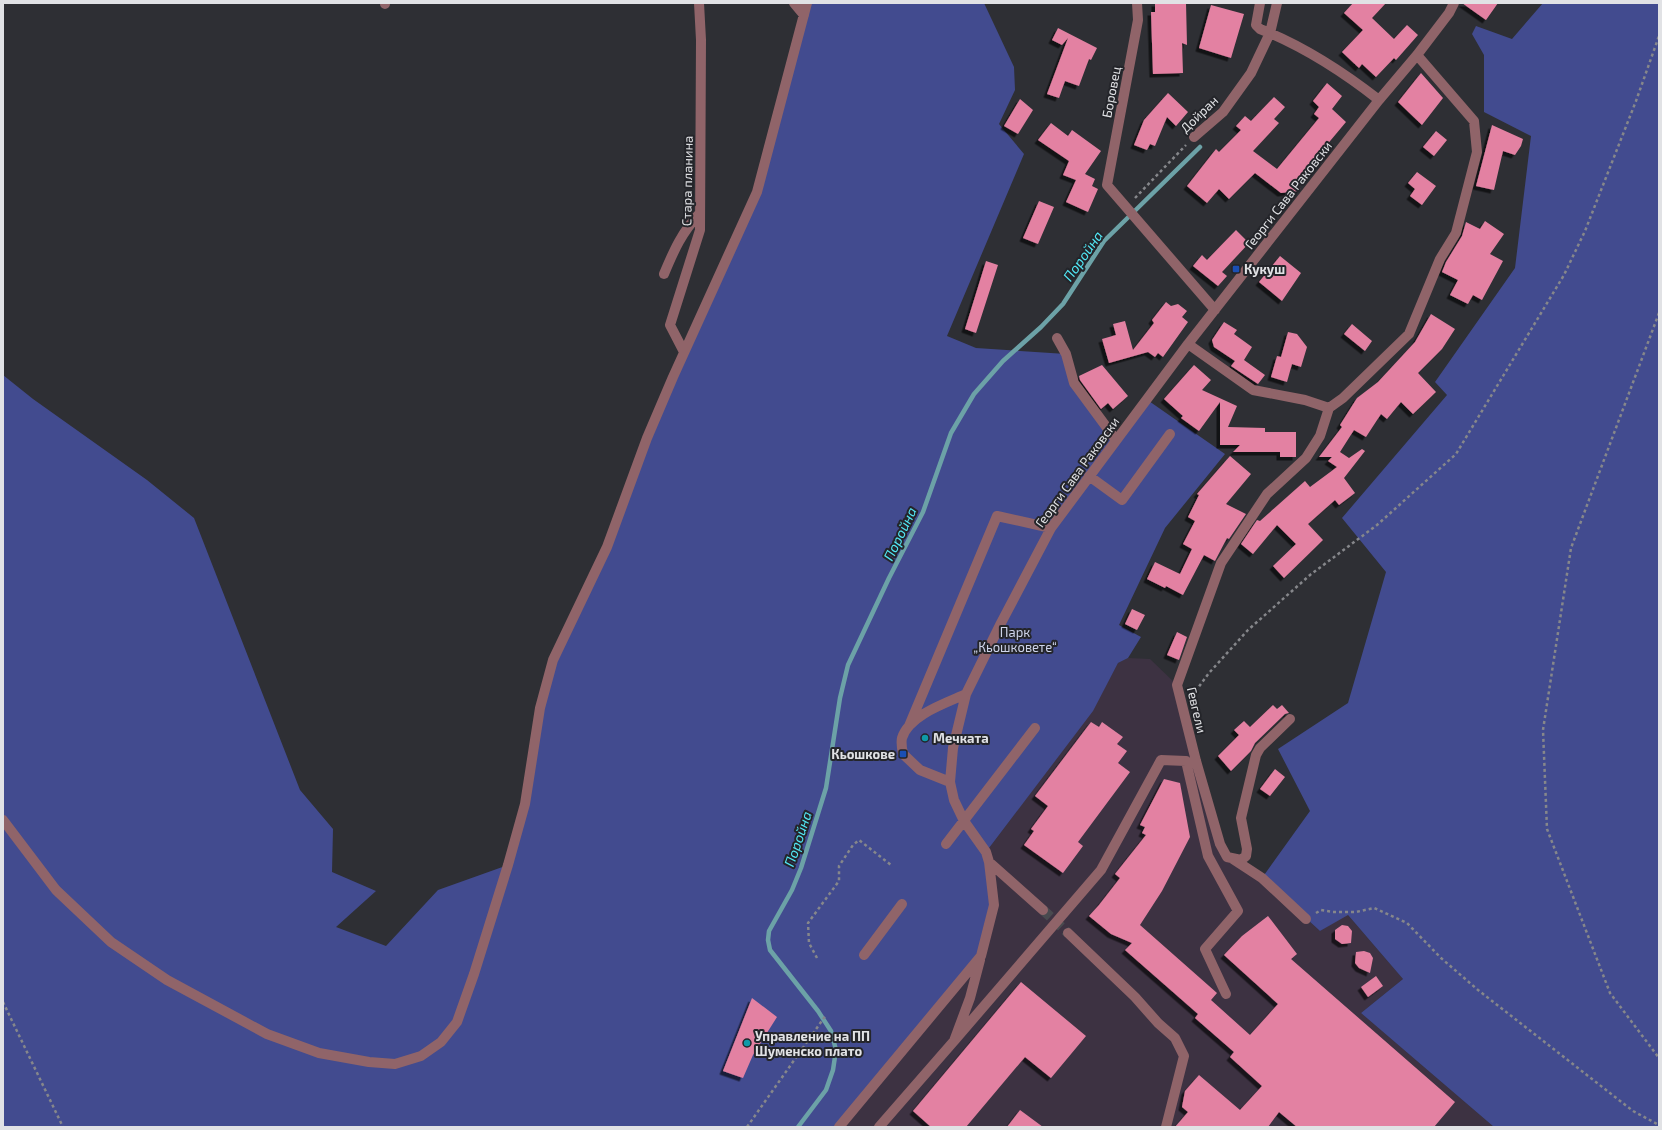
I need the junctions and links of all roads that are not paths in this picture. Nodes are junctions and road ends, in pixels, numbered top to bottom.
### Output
1 (699, 3) edge
2 (794, 3) edge
3 (807, 3) edge
4 (1137, 3) edge
5 (1260, 3) edge
6 (1276, 3) edge
7 (1454, 3) edge
8 (804, 15) junction
9 (1270, 33) junction
10 (1417, 55) junction
11 (1379, 100) junction
12 (1194, 137) road end
13 (700, 213) junction
14 (664, 274) dead end
15 (1215, 310) junction
16 (1057, 338) dead end
17 (1188, 344) junction
18 (684, 352) junction
19 (1329, 408) junction
20 (1170, 434) dead end
21 (1116, 440) junction
22 (1089, 476) junction
23 (1051, 528) junction
24 (966, 694) junction
25 (1290, 719) dead end
26 (909, 726) junction
27 (1035, 728) dead end
28 (950, 782) junction
29 (3, 820) edge
30 (964, 821) junction
31 (946, 844) dead end
32 (1233, 859) junction
33 (989, 862) junction
34 (902, 904) dead end
35 (1043, 910) tunnel mouth
36 (1306, 919) road end
37 (1068, 933) tunnel mouth
38 (864, 955) dead end
39 (981, 956) junction
40 (1226, 994) dead end
41 (954, 1041) junction
42 (839, 1127) edge
43 (879, 1127) edge
44 (1166, 1127) edge

1 - 13 street, Стара планина
2 - 8 street
3 - 8 street
4 - 15 street, Боровец
5 - 9 street
6 - 9 street, Дойран
7 - 10 street, Георги Сава Раковски
8 - 18 street
9 - 11 street
9 - 12 street, Дойран
10 - 11 street, Георги Сава Раковски
10 - 19 street
11 - 15 street, Георги Сава Раковски
13 - 14 street
13 - 18 street, Стара планина
15 - 17 street, Георги Сава Раковски
16 - 21 street
17 - 19 street
17 - 21 street, Георги Сава Раковски
18 - 29 street
19 - 32 street, Гевгели
20 - 22 street
21 - 22 street, Георги Сава Раковски
22 - 23 street, Георги Сава Раковски
23 - 24 street, Георги Сава Раковски
23 - 26 street
24 - 26 street
24 - 28 street, Георги Сава Раковски
25 - 32 street
26 - 28 street
27 - 30 street
28 - 30 street, Георги Сава Раковски
30 - 31 street
30 - 33 street, Георги Сава Раковски
32 - 36 street, Гевгели
33 - 35 street
33 - 39 street, Георги Сава Раковски
34 - 38 street
37 - 44 street
39 - 41 street
39 - 42 street, Георги Сава Раковски
40 - 41 street
41 - 43 street

